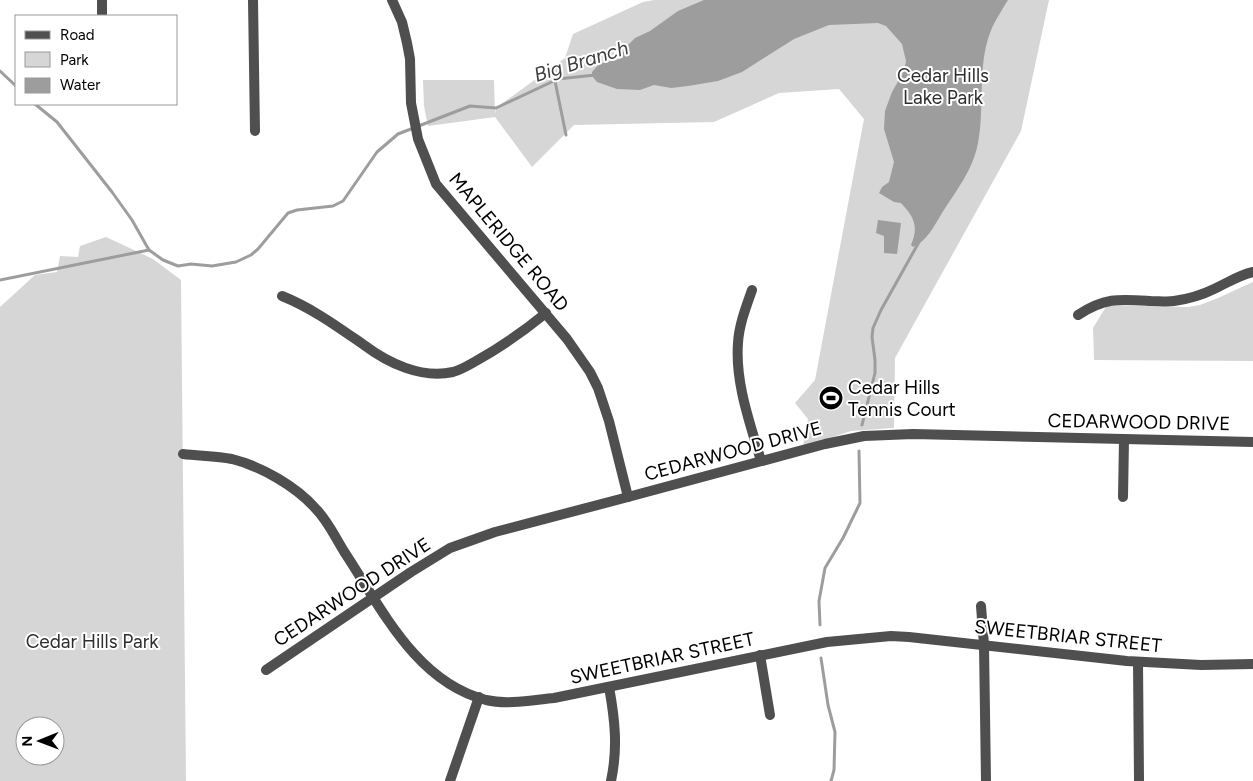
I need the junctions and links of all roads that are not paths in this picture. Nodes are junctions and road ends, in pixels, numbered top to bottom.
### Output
1 (102, 0) edge
2 (253, 0) edge
3 (392, 0) edge
4 (102, 15) edge
5 (255, 131) dead end
6 (1253, 272) edge
7 (752, 290) dead end
8 (282, 296) dead end
9 (546, 314) junction
10 (1078, 315) dead end
11 (1124, 440) junction
12 (1253, 442) edge
13 (183, 454) dead end
14 (761, 461) junction
15 (628, 497) junction
16 (1123, 497) dead end
17 (373, 596) junction
18 (981, 606) dead end
19 (984, 645) junction
20 (760, 655) junction
21 (1138, 662) junction
22 (1253, 664) edge
23 (266, 670) dead end
24 (609, 687) junction
25 (479, 697) junction
26 (770, 715) dead end
27 (450, 781) edge
28 (611, 781) edge
29 (986, 781) edge
30 (1139, 781) edge

1 - 4 street
2 - 5 street
3 - 9 street, MAPLERIDGE ROAD
6 - 10 street
7 - 14 street
8 - 9 street
9 - 15 street, MAPLERIDGE ROAD
11 - 12 street, CEDARWOOD DRIVE
11 - 14 street, CEDARWOOD DRIVE
11 - 16 street
13 - 17 street, SWEETBRIAR STREET
14 - 15 street, CEDARWOOD DRIVE
15 - 17 street, CEDARWOOD DRIVE
17 - 23 street, CEDARWOOD DRIVE
17 - 25 street, SWEETBRIAR STREET
18 - 19 street
19 - 20 street, SWEETBRIAR STREET
19 - 21 street, SWEETBRIAR STREET
19 - 29 street
20 - 24 street, SWEETBRIAR STREET
20 - 26 street
21 - 22 street, SWEETBRIAR STREET
21 - 30 street
24 - 25 street, SWEETBRIAR STREET
24 - 28 street
25 - 27 street

